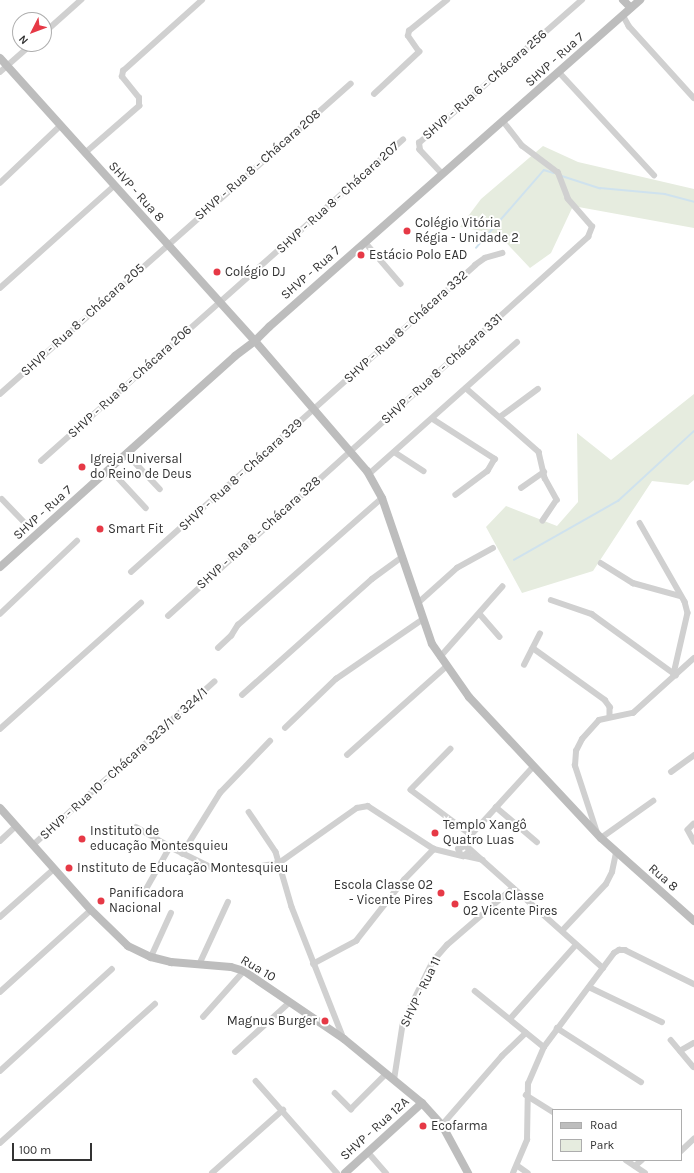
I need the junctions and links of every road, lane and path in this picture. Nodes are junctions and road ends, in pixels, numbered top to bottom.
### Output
1 (82, 0) edge
2 (202, 0) edge
3 (447, 0) edge
4 (582, 0) edge
5 (623, 0) edge
6 (640, 0) edge
7 (631, 8) junction
8 (623, 15) junction
9 (52, 27) edge
10 (23, 52) edge
11 (0, 58) edge
12 (7, 66) junction
13 (0, 72) edge
14 (560, 73) junction
15 (350, 84) dead end
16 (374, 94) dead end
17 (694, 98) edge
18 (502, 122) junction
19 (60, 126) junction
20 (403, 140) dead end
21 (85, 153) junction
22 (442, 174) junction
23 (654, 175) dead end
24 (0, 183) edge
25 (114, 186) junction
26 (365, 242) junction
27 (167, 245) junction
28 (502, 253) dead end
29 (401, 284) dead end
30 (0, 288) edge
31 (219, 303) junction
32 (255, 341) junction
33 (517, 342) dead end
34 (466, 388) junction
35 (538, 389) dead end
36 (0, 394) edge
37 (314, 410) junction
38 (500, 417) junction
39 (433, 419) junction
40 (350, 451) junction
41 (396, 453) junction
42 (127, 454) junction
43 (41, 461) dead end
44 (110, 469) junction
45 (424, 471) dead end
46 (544, 472) junction
47 (369, 474) junction
48 (521, 488) dead end
49 (160, 489) dead end
50 (456, 495) dead end
51 (382, 498) junction
52 (1, 499) edge
53 (146, 508) dead end
54 (543, 521) dead end
55 (25, 523) dead end
56 (640, 523) dead end
57 (77, 541) dead end
58 (493, 548) dead end
59 (402, 557) junction
60 (601, 563) dead end
61 (0, 567) edge
62 (131, 572) dead end
63 (502, 587) dead end
64 (680, 596) junction
65 (551, 600) dead end
66 (141, 603) dead end
67 (418, 603) junction
68 (0, 614) edge
69 (480, 614) junction
70 (168, 616) dead end
71 (422, 620) junction
72 (540, 634) dead end
73 (500, 637) dead end
74 (218, 648) dead end
75 (534, 648) junction
76 (440, 657) junction
77 (694, 658) edge
78 (524, 665) dead end
79 (447, 666) junction
80 (675, 674) junction
81 (214, 682) dead end
82 (242, 695) dead end
83 (610, 717) junction
84 (285, 728) dead end
85 (0, 729) edge
86 (270, 741) dead end
87 (451, 749) dead end
88 (347, 754) dead end
89 (694, 756) edge
90 (533, 767) junction
91 (671, 772) dead end
92 (652, 801) dead end
93 (496, 807) junction
94 (0, 808) edge
95 (249, 812) dead end
96 (694, 824) edge
97 (16, 826) junction
98 (136, 827) dead end
99 (469, 835) junction
100 (599, 836) junction
101 (0, 841) edge
102 (694, 841) edge
103 (537, 842) dead end
104 (34, 846) junction
105 (170, 847) junction
106 (464, 847) junction
107 (434, 849) junction
108 (449, 852) junction
109 (616, 853) junction
110 (182, 854) junction
111 (464, 856) junction
112 (484, 860) junction
113 (279, 863) junction
114 (54, 869) junction
115 (513, 888) junction
116 (145, 891) dead end
117 (228, 902) dead end
118 (91, 910) junction
119 (171, 913) dead end
120 (0, 917) edge
121 (694, 921) edge
122 (562, 932) junction
123 (576, 945) junction
124 (151, 957) junction
125 (313, 964) junction
126 (198, 965) junction
127 (603, 968) junction
128 (112, 969) dead end
129 (244, 971) junction
130 (694, 984) edge
131 (589, 987) junction
132 (0, 992) edge
133 (475, 992) dead end
134 (289, 1003) junction
135 (155, 1004) dead end
136 (203, 1017) dead end
137 (510, 1019) junction
138 (662, 1022) dead end
139 (557, 1028) junction
140 (526, 1034) junction
141 (344, 1039) junction
142 (671, 1040) dead end
143 (694, 1043) edge
144 (544, 1047) junction
145 (680, 1051) junction
146 (235, 1052) dead end
147 (694, 1066) edge
148 (0, 1071) edge
149 (386, 1074) junction
150 (394, 1080) junction
151 (256, 1081) dead end
152 (641, 1082) dead end
153 (335, 1093) dead end
154 (526, 1094) junction
155 (422, 1103) junction
156 (283, 1110) junction
157 (552, 1111) edge
158 (442, 1125) junction
159 (694, 1139) edge
160 (0, 1143) edge
161 (682, 1150) edge
162 (368, 1152) junction
163 (628, 1161) edge
164 (641, 1161) edge
165 (518, 1166) junction
166 (635, 1166) junction
167 (212, 1173) edge
168 (337, 1173) edge
169 (345, 1173) edge
170 (386, 1173) edge
171 (468, 1173) edge
172 (513, 1173) edge
173 (528, 1173) edge
174 (645, 1173) edge

1 - 9 street
2 - 21 street
3 - 16 street
4 - 22 street, SHVP - Rua 6 - Chácara 256
5 - 7 street
6 - 7 street, SHVP - Rua 7
7 - 8 street, SHVP - Rua 7
8 - 14 street, SHVP - Rua 7
8 - 17 street
10 - 12 street
11 - 12 street, SHVP - Rua 8
12 - 13 street
12 - 19 street, SHVP - Rua 8
14 - 18 street, SHVP - Rua 7
14 - 23 street
15 - 27 street, SHVP - Rua 8 - Chácara 208
18 - 22 street, SHVP - Rua 7
18 - 40 street, SHVP - Rua 8 - Chácara 331
19 - 21 street, SHVP - Rua 8
19 - 24 street
20 - 31 street, SHVP - Rua 8 - Chácara 207
21 - 25 street, SHVP - Rua 8
22 - 26 street, SHVP - Rua 7
25 - 27 street, SHVP - Rua 8
25 - 30 street
26 - 29 street
26 - 32 street, SHVP - Rua 7
27 - 31 street, SHVP - Rua 8
27 - 36 street, SHVP - Rua 8 - Chácara 205
28 - 37 street, SHVP - Rua 8 - Chácara 332
31 - 32 street, SHVP - Rua 8
31 - 43 street, SHVP - Rua 8 - Chácara 206
32 - 37 street, SHVP - Rua 8
32 - 42 street, SHVP - Rua 7
33 - 34 street
34 - 38 street
34 - 39 street
35 - 38 street
37 - 40 street, SHVP - Rua 8
37 - 62 street, SHVP - Rua 8 - Chácara 329
38 - 46 street
39 - 41 street
39 - 50 street
40 - 47 street, SHVP - Rua 8
40 - 70 street, SHVP - Rua 8 - Chácara 328
41 - 45 street
41 - 47 street
42 - 44 street, SHVP - Rua 7
42 - 49 street
44 - 53 street
44 - 61 street, SHVP - Rua 7
46 - 48 street
46 - 54 street
47 - 51 street, SHVP - Rua 8
51 - 59 street, SHVP - Rua 8
51 - 74 street
52 - 55 street
56 - 64 street
57 - 68 street
58 - 67 street
59 - 67 street, SHVP - Rua 8
59 - 82 street
60 - 64 street
63 - 69 street
64 - 80 street
65 - 80 street
66 - 85 street
67 - 71 street, Rua 8
69 - 73 street
69 - 76 street
71 - 76 street, Rua 8
71 - 84 street
72 - 75 street
75 - 78 street
75 - 83 street
76 - 79 street, Rua 8
77 - 80 street
79 - 88 street
79 - 90 street, Rua 8
80 - 83 street
81 - 104 street, SHVP - Rua 10 - Chácara 323/1 e 324/1
83 - 100 street
86 - 110 street
87 - 99 street
89 - 91 street
90 - 93 street
90 - 100 street, Rua 8
92 - 100 street
93 - 99 street
93 - 103 street
94 - 97 street, Rua 10
95 - 113 street
96 - 102 street
97 - 101 street
97 - 104 street, Rua 10
98 - 105 street
99 - 106 street
100 - 109 street, Rua 8
104 - 114 street, Rua 10
105 - 110 street
105 - 116 street
106 - 108 street
106 - 111 street
106 - 111 street
106 - 112 street
107 - 108 street
107 - 113 street
107 - 125 street
108 - 111 street
109 - 121 street, Rua 8
109 - 122 street
110 - 113 street
111 - 112 street
112 - 115 street
113 - 125 street
114 - 118 street, Rua 10
114 - 120 street
115 - 122 street
115 - 150 street, SHVP - Rua 11
117 - 126 street
118 - 124 street, Rua 10
118 - 132 street
119 - 124 street
122 - 123 street
123 - 127 street
123 - 137 street
124 - 126 street, Rua 10
125 - 141 street
126 - 129 street, Rua 10
127 - 130 street
127 - 131 street
128 - 148 street
129 - 134 street, Rua 10
129 - 136 street
131 - 138 street
131 - 139 street
133 - 137 street
134 - 141 street, Rua 10
134 - 146 street
135 - 160 street
137 - 140 street
139 - 144 street
139 - 152 street
140 - 144 street
140 - 158 street
141 - 149 street, Rua 10
142 - 145 street
143 - 145 street
144 - 154 street
145 - 147 street
149 - 150 street, Rua 10
149 - 153 street
150 - 155 street, Rua 10
151 - 156 street
154 - 157 street
154 - 165 street
155 - 158 street, Rua 10
155 - 162 street, SHVP - Rua 12A
156 - 167 street
156 - 168 street
158 - 171 street, Rua 10
159 - 161 street
162 - 169 street, SHVP - Rua 12A
162 - 170 street
163 - 166 street
164 - 166 street
165 - 172 street
165 - 173 street
166 - 174 street

